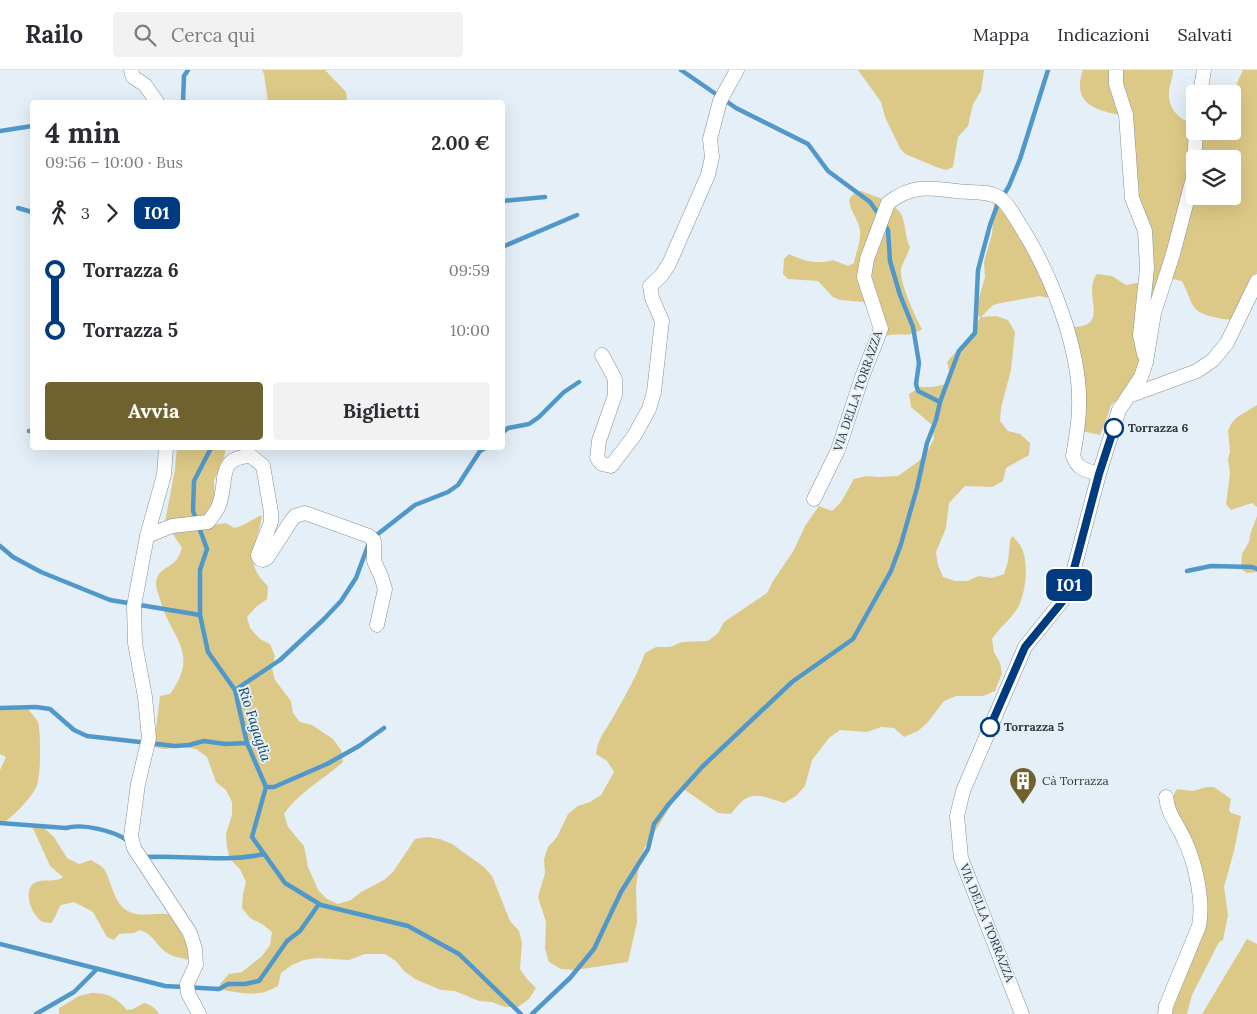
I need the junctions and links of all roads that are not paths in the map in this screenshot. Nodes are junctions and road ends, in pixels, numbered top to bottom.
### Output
1 (131, 70) edge
2 (737, 70) edge
3 (1116, 70) edge
4 (1204, 70) edge
5 (1202, 85) edge
6 (156, 100) edge
7 (1195, 140) edge
8 (1257, 281) edge
9 (602, 355) dead end
10 (1146, 362) junction
11 (1129, 396) junction
12 (166, 450) edge
13 (1099, 474) junction
14 (814, 499) dead end
15 (147, 536) junction
16 (377, 625) dead end
17 (1166, 797) dead end
18 (198, 1014) edge
19 (1022, 1014) edge
20 (1165, 1014) edge

1 - 6 street
2 - 9 street
3 - 10 street
4 - 5 street
7 - 10 street, VIA DELLA TORRAZZA
8 - 11 street
10 - 11 street, VIA DELLA TORRAZZA
11 - 13 street, VIA DELLA TORRAZZA
12 - 15 street
13 - 14 street, VIA DELLA TORRAZZA
13 - 19 street, VIA DELLA TORRAZZA
15 - 16 street
15 - 18 street
17 - 20 street

